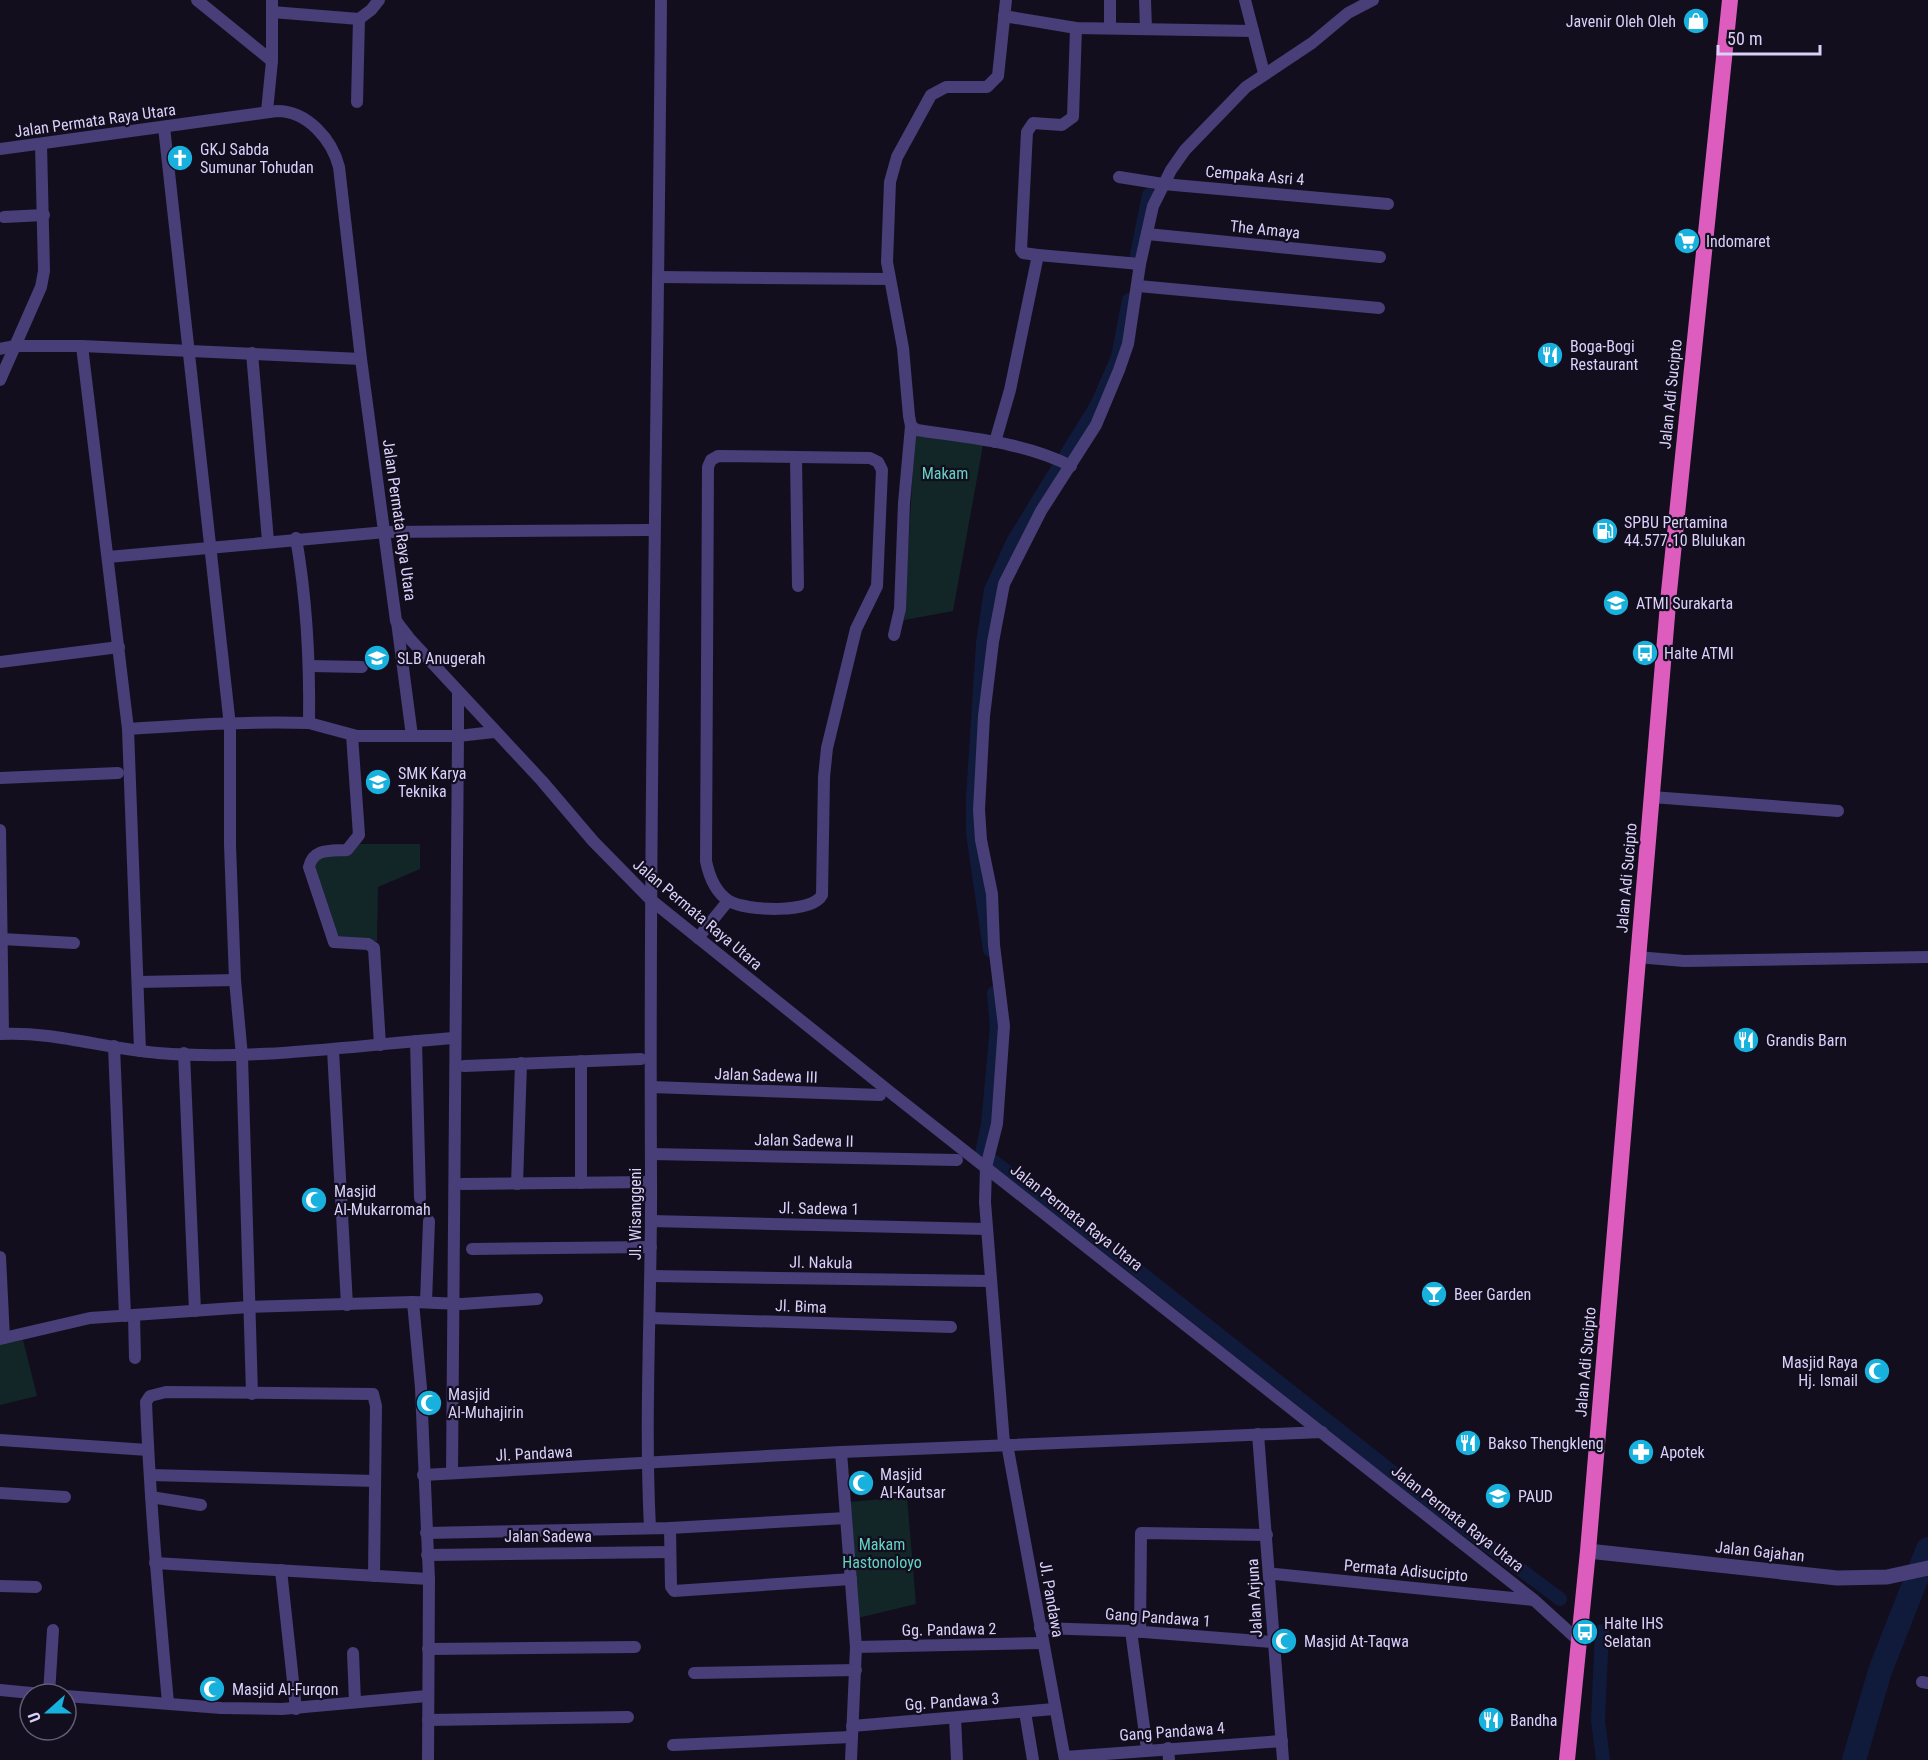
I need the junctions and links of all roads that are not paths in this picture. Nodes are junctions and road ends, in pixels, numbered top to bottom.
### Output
1 (197, 0) edge
2 (379, 0) edge
3 (661, 0) edge
4 (1006, 0) edge
5 (1110, 0) edge
6 (1145, 0) edge
7 (1245, 0) edge
8 (1373, 0) edge
9 (1730, 0) edge
10 (272, 6) edge
11 (1004, 16) junction
12 (359, 19) junction
13 (1076, 28) junction
14 (1110, 28) junction
15 (1146, 29) junction
16 (1253, 31) junction
17 (272, 64) junction
18 (1264, 73) junction
19 (357, 102) dead end
20 (267, 111) junction
21 (164, 127) junction
22 (41, 144) junction
23 (0, 149) edge
24 (1119, 177) dead end
25 (1163, 184) junction
26 (1388, 204) dead end
27 (44, 215) junction
28 (4, 218) dead end
29 (1147, 234) junction
30 (1038, 255) junction
31 (1380, 257) dead end
32 (1136, 263) junction
33 (658, 277) junction
34 (890, 279) junction
35 (1138, 286) junction
36 (1379, 308) dead end
37 (14, 346) junction
38 (82, 346) junction
39 (0, 349) edge
40 (190, 350) junction
41 (252, 353) junction
42 (361, 359) junction
43 (0, 380) edge
44 (911, 426) junction
45 (995, 441) junction
46 (796, 459) junction
47 (1068, 465) junction
48 (648, 530) dead end
49 (386, 532) junction
50 (296, 538) junction
51 (268, 541) junction
52 (211, 546) junction
53 (108, 557) junction
54 (798, 586) dead end
55 (396, 621) junction
56 (894, 635) dead end
57 (118, 647) junction
58 (0, 662) edge
59 (310, 666) junction
60 (362, 667) dead end
61 (458, 692) junction
62 (309, 723) junction
63 (230, 726) junction
64 (128, 729) junction
65 (494, 732) junction
66 (352, 735) junction
67 (412, 736) junction
68 (458, 736) junction
69 (118, 773) dead end
70 (0, 778) edge
71 (1652, 797) junction
72 (1839, 811) dead end
73 (0, 830) edge
74 (0, 858) edge
75 (651, 896) junction
76 (728, 901) junction
77 (701, 935) junction
78 (2, 939) junction
79 (75, 943) dead end
80 (1637, 957) junction
81 (1928, 957) edge
82 (235, 980) junction
83 (139, 982) junction
84 (2, 1034) edge
85 (454, 1038) junction
86 (416, 1041) junction
87 (380, 1045) junction
88 (114, 1046) junction
89 (333, 1050) junction
90 (140, 1051) junction
91 (184, 1053) junction
92 (242, 1056) junction
93 (641, 1059) dead end
94 (581, 1061) junction
95 (521, 1063) junction
96 (464, 1066) dead end
97 (651, 1087) junction
98 (880, 1095) dead end
99 (651, 1154) junction
100 (957, 1160) dead end
101 (988, 1161) junction
102 (651, 1182) junction
103 (581, 1183) junction
104 (462, 1184) dead end
105 (517, 1184) junction
106 (420, 1198) dead end
107 (429, 1221) dead end
108 (651, 1221) junction
109 (986, 1229) junction
110 (651, 1247) junction
111 (472, 1249) dead end
112 (0, 1257) edge
113 (651, 1276) junction
114 (990, 1281) junction
115 (537, 1299) dead end
116 (413, 1302) junction
117 (426, 1302) junction
118 (455, 1303) junction
119 (347, 1305) junction
120 (249, 1307) junction
121 (195, 1311) junction
122 (129, 1315) junction
123 (650, 1318) junction
124 (951, 1327) dead end
125 (2, 1338) edge
126 (135, 1358) dead end
127 (252, 1394) junction
128 (1322, 1432) junction
129 (1258, 1434) junction
130 (0, 1440) edge
131 (1005, 1444) junction
132 (148, 1450) junction
133 (841, 1452) junction
134 (647, 1464) junction
135 (452, 1473) junction
136 (150, 1475) junction
137 (423, 1475) junction
138 (375, 1481) junction
139 (0, 1494) edge
140 (65, 1497) dead end
141 (151, 1497) junction
142 (201, 1505) dead end
143 (846, 1518) junction
144 (650, 1528) junction
145 (670, 1528) junction
146 (531, 1531) junction
147 (481, 1532) junction
148 (426, 1533) junction
149 (1267, 1535) junction
150 (1588, 1551) junction
151 (531, 1552) junction
152 (670, 1552) junction
153 (481, 1553) junction
154 (427, 1555) junction
155 (155, 1563) junction
156 (1928, 1568) edge
157 (281, 1570) junction
158 (1275, 1574) dead end
159 (374, 1576) junction
160 (429, 1579) junction
161 (851, 1579) junction
162 (0, 1586) edge
163 (36, 1587) dead end
164 (1534, 1600) junction
165 (1040, 1628) junction
166 (53, 1630) dead end
167 (1136, 1631) junction
168 (1578, 1640) junction
169 (1272, 1642) junction
170 (1043, 1643) junction
171 (635, 1647) dead end
172 (856, 1647) junction
173 (428, 1649) junction
174 (353, 1653) dead end
175 (856, 1670) junction
176 (694, 1673) dead end
177 (50, 1682) edge
178 (0, 1690) edge
179 (18, 1692) edge
180 (427, 1695) junction
181 (78, 1697) edge
182 (355, 1702) junction
183 (168, 1703) junction
184 (296, 1709) junction
185 (1054, 1709) junction
186 (1025, 1712) junction
187 (628, 1717) dead end
188 (956, 1718) junction
189 (428, 1720) junction
190 (852, 1731) junction
191 (1282, 1741) junction
192 (673, 1745) dead end
193 (1147, 1749) junction
194 (1169, 1754) edge
195 (1065, 1758) edge
196 (428, 1760) edge
197 (851, 1760) edge
198 (957, 1760) edge
199 (1033, 1760) edge
200 (1283, 1760) edge
201 (1567, 1760) edge

1 - 17 street
2 - 12 street
3 - 33 street, Jl. Wisanggeni
4 - 11 street
5 - 14 street
6 - 15 street
7 - 16 street
8 - 18 street, Jl. Pandawa
9 - 71 highway, Jalan Adi Sucipto
10 - 12 street
10 - 17 street
11 - 13 street
11 - 34 street
12 - 19 street
13 - 14 street
13 - 30 street
14 - 15 street
15 - 16 street
16 - 18 street
17 - 20 street
18 - 25 street, Jl. Pandawa
20 - 21 street, Jalan Permata Raya Utara
20 - 42 street, Jalan Permata Raya Utara
21 - 22 street, Jalan Permata Raya Utara
21 - 40 street
22 - 23 street, Jalan Permata Raya Utara
22 - 27 street
24 - 25 street, Cempaka Asri 4
25 - 26 street, Cempaka Asri 4
25 - 29 street, Jl. Pandawa
27 - 28 street
27 - 37 street
29 - 31 street, The Amaya
29 - 32 street, Jl. Pandawa
30 - 32 street
30 - 45 street
32 - 35 street, Jl. Pandawa
33 - 34 street
33 - 75 street, Jl. Wisanggeni
34 - 44 street
35 - 36 street
35 - 47 street, Jl. Pandawa
37 - 38 street
37 - 39 street
37 - 43 street
38 - 40 street
38 - 53 street
40 - 41 street
40 - 52 street
41 - 42 street
41 - 51 street
42 - 49 street, Jalan Permata Raya Utara
44 - 45 street
44 - 56 street
45 - 47 street
46 - 54 street
46 - 76 street
46 - 76 street
47 - 101 street, Jl. Pandawa
48 - 49 street
49 - 50 street
49 - 55 street, Jalan Permata Raya Utara
50 - 51 street
50 - 59 street
51 - 52 street
52 - 53 street
52 - 63 street
53 - 57 street
55 - 61 street, Jalan Permata Raya Utara
55 - 67 street
57 - 58 street
57 - 64 street
59 - 60 street
59 - 62 street
61 - 65 street, Jalan Permata Raya Utara
61 - 68 street
62 - 63 street
62 - 66 street
63 - 64 street
63 - 82 street
64 - 83 street
65 - 68 street
65 - 75 street, Jalan Permata Raya Utara
66 - 67 street
66 - 87 street
67 - 68 street
68 - 85 street
69 - 70 street
71 - 72 street
71 - 80 highway, Jalan Adi Sucipto
73 - 74 street
74 - 78 street
75 - 77 street, Jalan Permata Raya Utara
75 - 97 street, Jl. Wisanggeni
76 - 77 street
77 - 101 street, Jalan Permata Raya Utara
78 - 79 street
78 - 84 street
80 - 81 street
80 - 150 highway, Jalan Adi Sucipto
82 - 83 street
82 - 92 street
83 - 90 street
84 - 88 street
85 - 86 street
85 - 118 street
86 - 87 street
86 - 106 street
87 - 89 street
88 - 90 street
88 - 122 street
89 - 92 street
89 - 119 street
90 - 91 street
91 - 92 street
91 - 121 street
92 - 120 street
93 - 94 street
94 - 95 street
94 - 103 street
95 - 96 street
95 - 105 street
97 - 98 street, Jalan Sadewa III
97 - 99 street, Jl. Wisanggeni
99 - 100 street, Jalan Sadewa II
99 - 102 street, Jl. Wisanggeni
101 - 109 street, Jl. Pandawa
101 - 128 street, Jalan Permata Raya Utara
102 - 103 street
102 - 108 street, Jl. Wisanggeni
103 - 105 street
104 - 105 street
107 - 117 street
108 - 109 street, Jl. Sadewa 1
108 - 110 street, Jl. Wisanggeni
109 - 114 street, Jl. Pandawa
110 - 111 street
110 - 113 street, Jl. Wisanggeni
112 - 125 street
113 - 114 street, Jl. Nakula
113 - 123 street, Jl. Wisanggeni
114 - 131 street, Jl. Pandawa
115 - 118 street
116 - 117 street
116 - 119 street
116 - 137 street
117 - 118 street
118 - 135 street
119 - 120 street
120 - 121 street
120 - 127 street
121 - 122 street
122 - 125 street
122 - 126 street
123 - 124 street, Jl. Bima
123 - 134 street, Jl. Wisanggeni
127 - 132 street
127 - 138 street
128 - 129 street, Jl. Pandawa
128 - 164 street, Jalan Permata Raya Utara
129 - 131 street, Jl. Pandawa
129 - 149 street, Jalan Arjuna
130 - 132 street
131 - 133 street, Jl. Pandawa
131 - 165 street, Jl. Pandawa
132 - 136 street
133 - 134 street, Jl. Pandawa
133 - 143 street
134 - 135 street, Jl. Pandawa
134 - 144 street, Jl. Wisanggeni
135 - 137 street, Jl. Pandawa
136 - 138 street
136 - 141 street
137 - 148 street
138 - 159 street
139 - 140 street
141 - 142 street
141 - 155 street
143 - 145 street
143 - 161 street
144 - 145 street
144 - 146 street
145 - 152 street
146 - 147 street
146 - 151 street
147 - 148 street
147 - 153 street
148 - 154 street
149 - 167 street
149 - 169 street, Jalan Arjuna
150 - 156 street, Jalan Gajahan
150 - 168 highway, Jalan Adi Sucipto
151 - 152 street, Jalan Sadewa
151 - 153 street, Jalan Sadewa
152 - 161 street
153 - 154 street, Jalan Sadewa
154 - 160 street
155 - 157 street
155 - 183 street
157 - 159 street
157 - 184 street
158 - 164 street, Permata Adisucipto
159 - 160 street
160 - 173 street
161 - 172 street
162 - 163 street
164 - 168 street, Jalan Permata Raya Utara
165 - 167 street, Gang Pandawa 1
165 - 170 street, Jl. Pandawa
166 - 177 street
167 - 169 street, Gang Pandawa 1
167 - 193 street
168 - 201 highway, Jalan Adi Sucipto
169 - 191 street, Jalan Arjuna
170 - 172 street, Gg. Pandawa 2
170 - 185 street, Jl. Pandawa
171 - 173 street
172 - 175 street
173 - 180 street
174 - 182 street
175 - 176 street
175 - 190 street
178 - 179 street
180 - 182 street
180 - 189 street
181 - 183 street
182 - 184 street
183 - 184 street
185 - 186 street, Gg. Pandawa 3
185 - 195 street, Jl. Pandawa
186 - 188 street, Gg. Pandawa 3
186 - 199 street
187 - 189 street
188 - 190 street, Gg. Pandawa 3
188 - 198 street
189 - 196 street
190 - 192 street, Gg. Pandawa 3
190 - 197 street
191 - 194 street, Gang Pandawa 4
191 - 200 street, Jalan Arjuna
193 - 194 street, Gang Pandawa 4
193 - 195 street, Gang Pandawa 4

